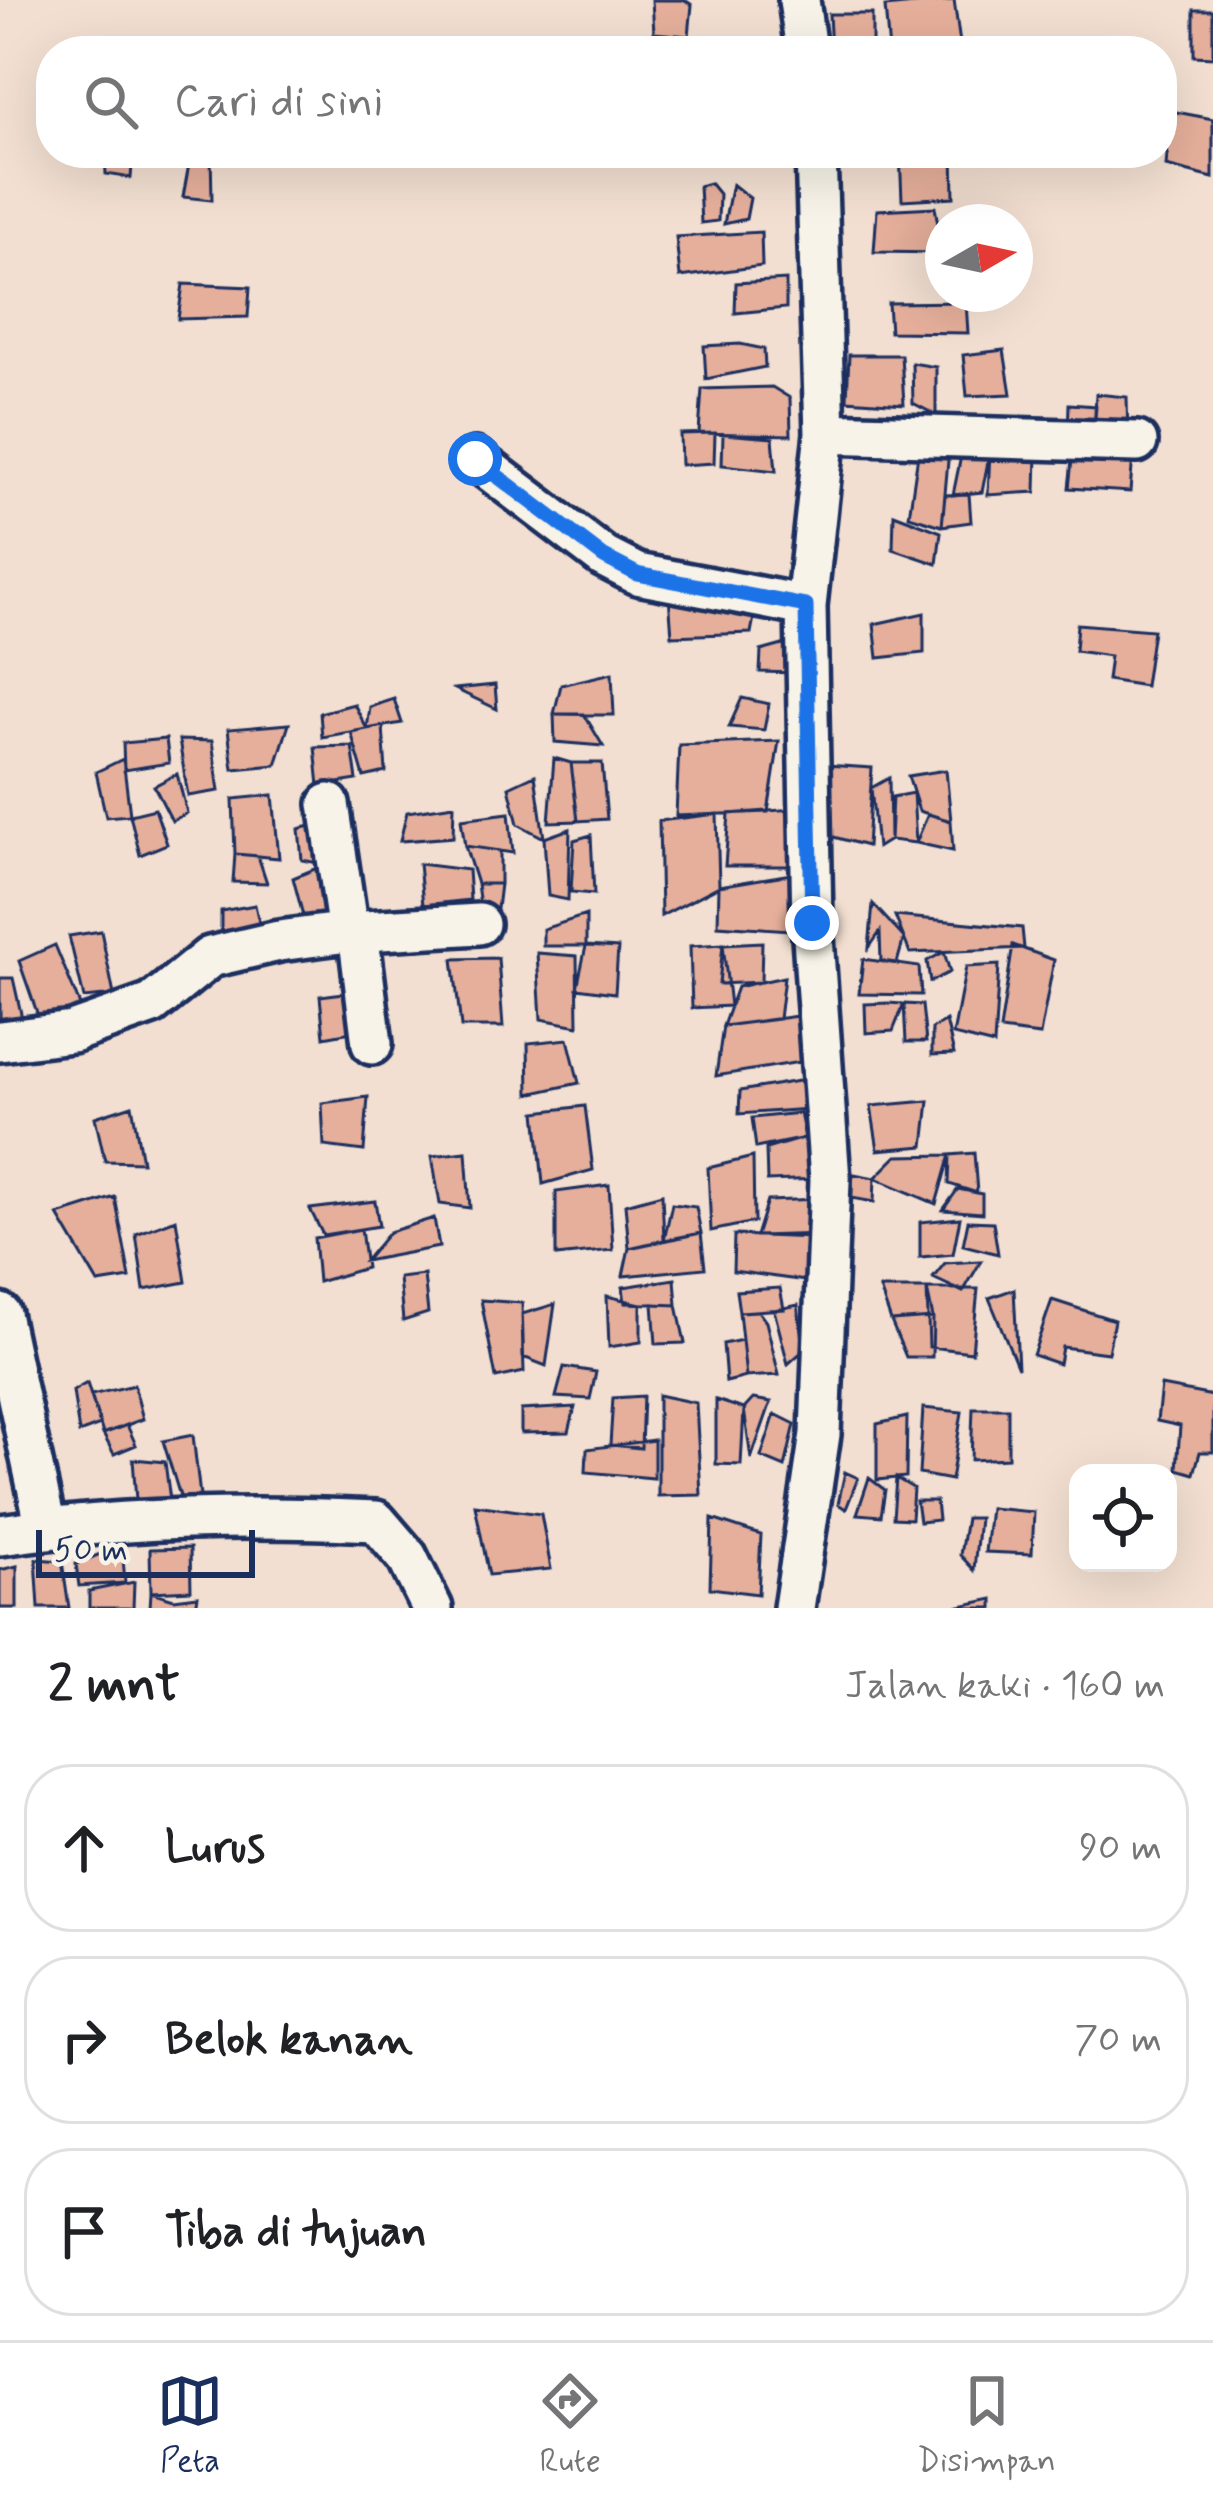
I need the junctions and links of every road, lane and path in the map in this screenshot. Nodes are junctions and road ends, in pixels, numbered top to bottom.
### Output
1 (799, 0) edge
2 (804, 36) edge
3 (816, 168) edge
4 (825, 433) junction
5 (1137, 442) dead end
6 (475, 459) dead end
7 (806, 606) junction
8 (329, 804) dead end
9 (479, 924) dead end
10 (353, 932) junction
11 (0, 1040) edge
12 (372, 1044) dead end
13 (0, 1314) edge
14 (46, 1528) junction
15 (0, 1535) edge
16 (432, 1608) edge
17 (794, 1608) edge

1 - 2 street
3 - 4 street
4 - 5 street
4 - 7 street
6 - 7 street
7 - 17 street
8 - 10 street
9 - 10 street
10 - 11 street
10 - 12 street
13 - 14 street
14 - 15 street
14 - 16 street

